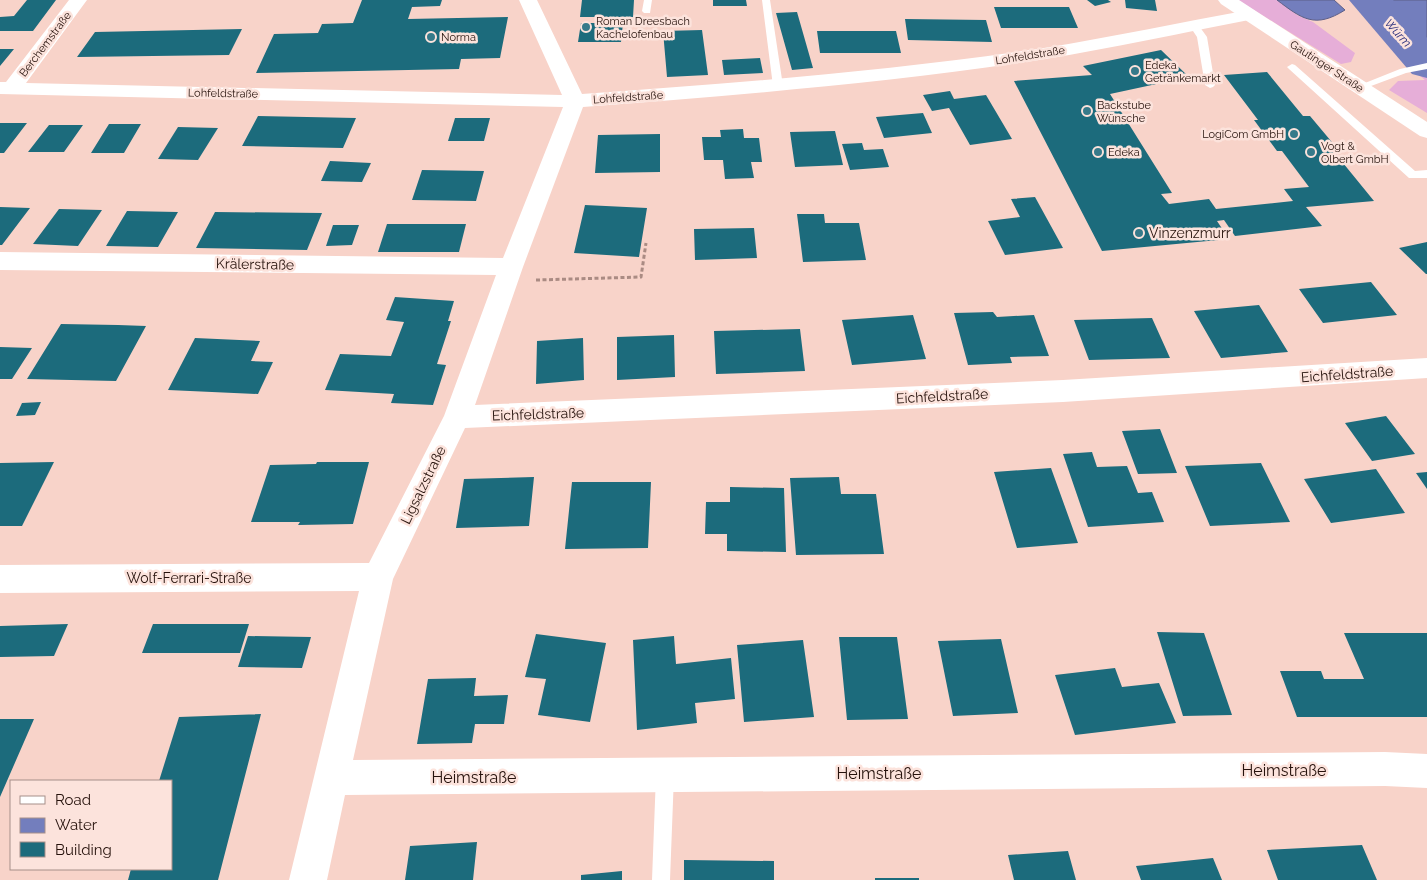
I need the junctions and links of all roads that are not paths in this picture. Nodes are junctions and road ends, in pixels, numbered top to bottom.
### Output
1 (78, 0) edge
2 (528, 0) edge
3 (648, 0) edge
4 (766, 0) edge
5 (1227, 0) edge
6 (647, 12) dead end
7 (1249, 15) junction
8 (1194, 26) junction
9 (1427, 66) edge
10 (1292, 67) dead end
11 (1210, 85) dead end
12 (778, 86) junction
13 (1360, 87) junction
14 (6, 88) edge
15 (575, 101) junction
16 (1427, 131) edge
17 (1427, 174) edge
18 (0, 261) edge
19 (508, 274) junction
20 (1427, 368) edge
21 (457, 417) junction
22 (378, 576) junction
23 (0, 579) edge
24 (1427, 771) edge
25 (665, 775) junction
26 (332, 778) junction
27 (308, 880) edge
28 (661, 880) edge

1 - 14 street, Berchemstraße
2 - 15 street
3 - 6 lane
4 - 12 lane
5 - 7 street, Gautinger Straße
7 - 8 street, Lohfeldstraße
7 - 13 street, Gautinger Straße
8 - 11 lane
8 - 12 street, Lohfeldstraße
9 - 13 lane
10 - 17 lane
12 - 15 street, Lohfeldstraße
13 - 16 street, Gautinger Straße
14 - 15 street, Lohfeldstraße
15 - 19 street, Ligsalzstraße
18 - 19 street, Krälerstraße
19 - 21 street, Ligsalzstraße
20 - 21 street, Eichfeldstraße
21 - 22 street, Ligsalzstraße
22 - 23 street, Wolf-Ferrari-Straße
22 - 26 street, Ligsalzstraße
24 - 25 street, Heimstraße
25 - 26 street, Heimstraße
25 - 28 lane
26 - 27 street, Ligsalzstraße

